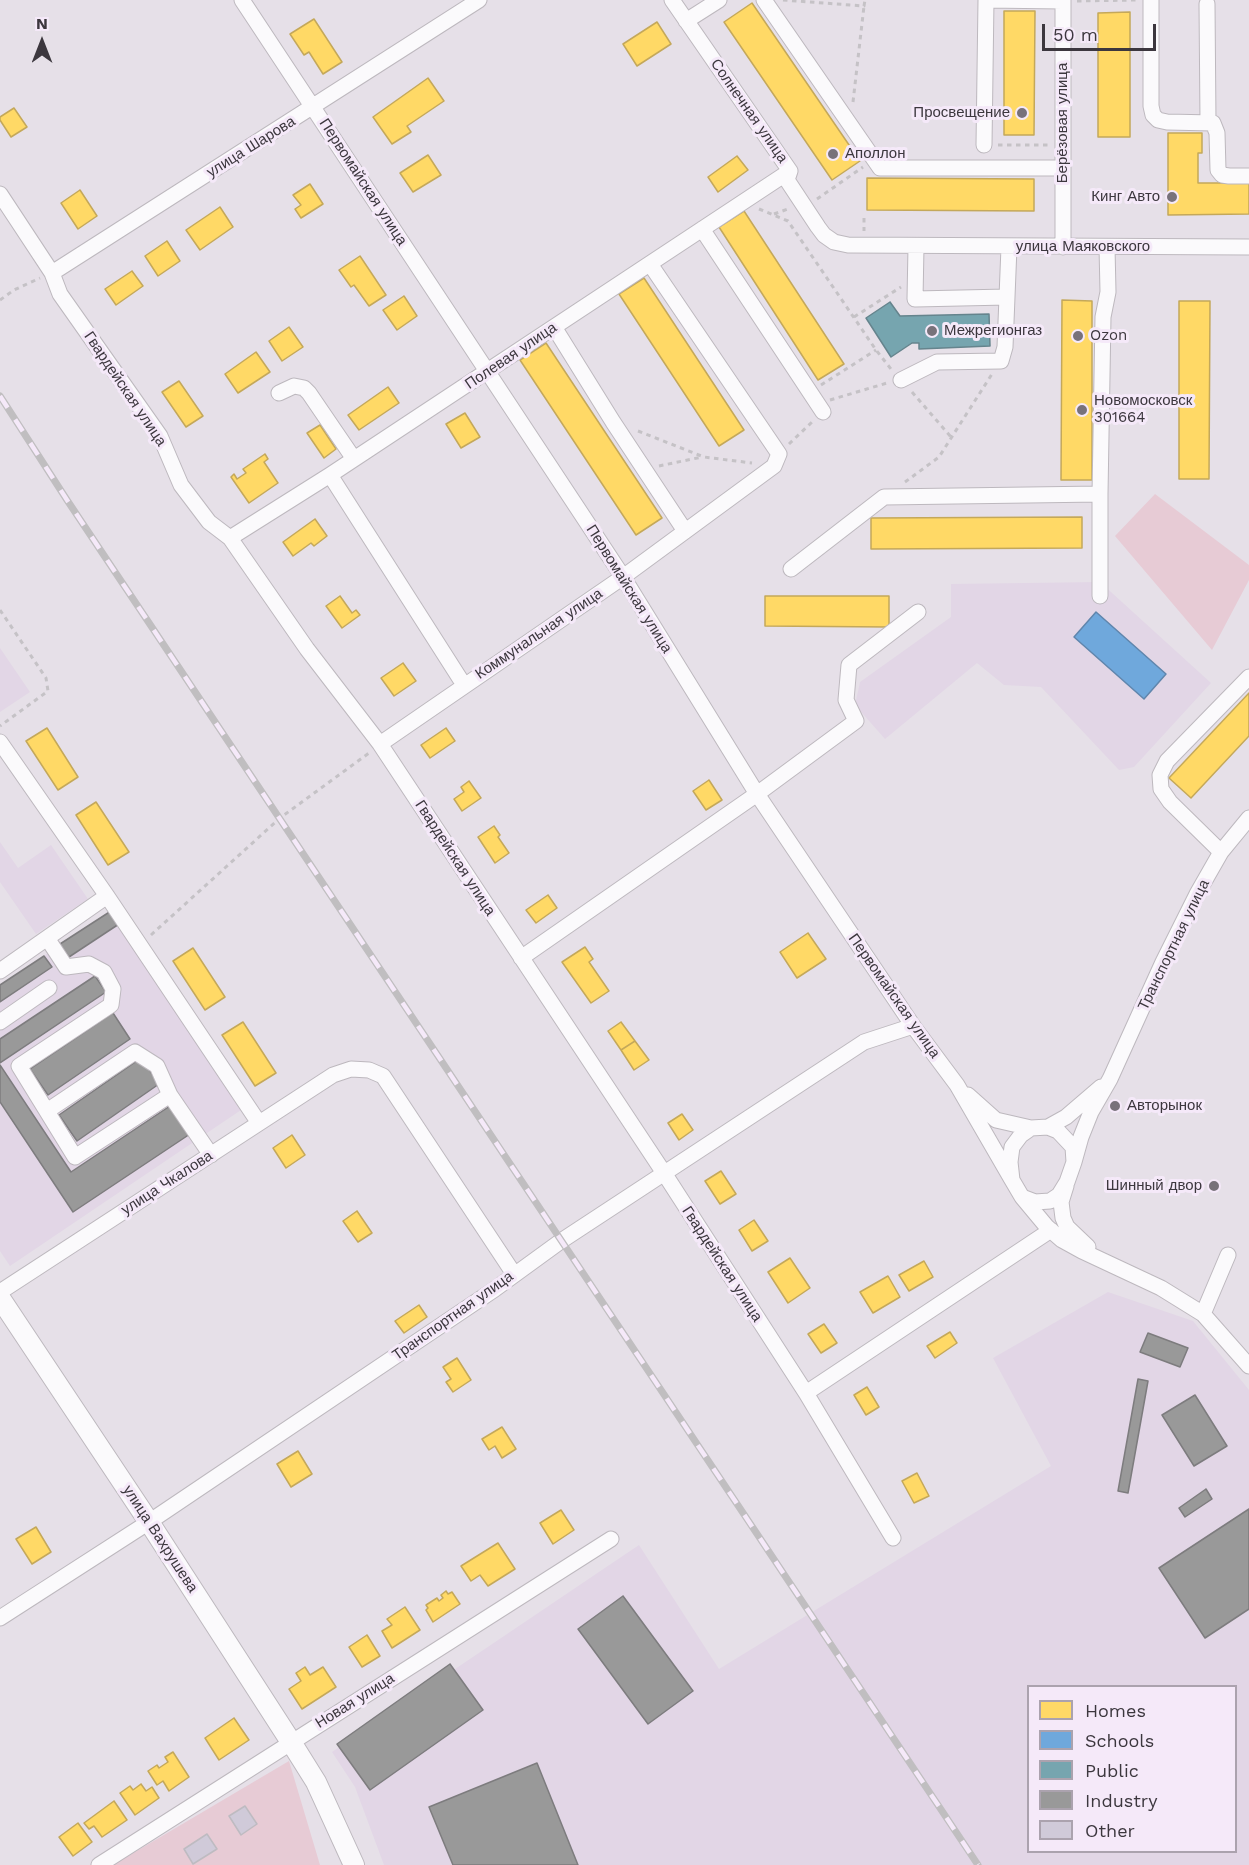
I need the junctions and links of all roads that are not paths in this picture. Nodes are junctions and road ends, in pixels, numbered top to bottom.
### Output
1 (242, 0) edge
2 (479, 0) edge
3 (672, 0) edge
4 (719, 0) edge
5 (764, 0) edge
6 (986, 0) edge
7 (1064, 0) edge
8 (1151, 0) edge
9 (1207, 4) dead end
10 (686, 21) junction
11 (313, 108) junction
12 (1208, 122) junction
13 (984, 145) road end
14 (1063, 168) junction
15 (790, 171) junction
16 (1249, 176) edge
17 (0, 194) edge
18 (702, 229) junction
19 (916, 247) junction
20 (1009, 247) junction
21 (1063, 247) junction
22 (1107, 247) junction
23 (1249, 247) edge
24 (650, 264) junction
25 (52, 273) junction
26 (1007, 297) junction
27 (554, 327) junction
28 (487, 371) junction
29 (901, 380) road end
30 (279, 393) dead end
31 (817, 403) road end
32 (354, 459) junction
33 (330, 475) junction
34 (1100, 494) junction
35 (685, 531) junction
36 (230, 538) junction
37 (791, 569) dead end
38 (623, 577) junction
39 (1100, 596) dead end
40 (918, 612) dead end
41 (1249, 677) edge
42 (464, 685) junction
43 (0, 742) edge
44 (380, 744) junction
45 (757, 794) junction
46 (1249, 818) edge
47 (1221, 852) junction
48 (107, 896) junction
49 (47, 938) junction
50 (520, 958) junction
51 (0, 971) edge
52 (49, 988) dead end
53 (0, 1022) edge
54 (913, 1026) junction
55 (1110, 1079) junction
56 (957, 1085) junction
57 (171, 1095) junction
58 (47, 1111) junction
59 (259, 1123) junction
60 (1048, 1127) junction
61 (1031, 1128) junction
62 (211, 1155) junction
63 (1074, 1162) junction
64 (664, 1173) junction
65 (1012, 1180) junction
66 (1067, 1182) junction
67 (1022, 1197) junction
68 (1051, 1230) junction
69 (1228, 1255) dead end
70 (1116, 1266) junction
71 (514, 1274) junction
72 (0, 1292) edge
73 (0, 1298) edge
74 (1203, 1314) junction
75 (1249, 1366) edge
76 (806, 1394) junction
77 (149, 1522) junction
78 (893, 1538) dead end
79 (611, 1539) dead end
80 (0, 1618) edge
81 (291, 1742) junction
82 (99, 1865) edge
83 (354, 1865) edge

1 - 11 street, Первомайская улица
2 - 11 street, улица Шарова
3 - 10 street, Солнечная улица
4 - 10 street
5 - 14 street
6 - 7 street
6 - 13 street
7 - 14 street, Берёзовая улица
8 - 12 street
9 - 12 street
10 - 15 street, Солнечная улица
11 - 25 street, улица Шарова
11 - 28 street, Первомайская улица
12 - 16 street
14 - 21 street, Берёзовая улица
15 - 18 street, Полевая улица
15 - 19 street, Солнечная улица
17 - 25 street, Гвардейская улица
18 - 24 street, Полевая улица
18 - 31 street
19 - 20 street, улица Маяковского
19 - 26 street
20 - 21 street, улица Маяковского
20 - 26 street
21 - 22 street, улица Маяковского
22 - 23 street, улица Маяковского
22 - 34 street
24 - 27 street, Полевая улица
24 - 35 street, Коммунальная улица
25 - 36 street, Гвардейская улица
26 - 29 street
27 - 28 street, Полевая улица
27 - 35 street
28 - 32 street, Полевая улица
28 - 38 street, Первомайская улица
30 - 32 street
32 - 33 street, Полевая улица
33 - 36 street, Полевая улица
33 - 42 street
34 - 37 street
34 - 39 street
35 - 38 street, Коммунальная улица
36 - 44 street, Гвардейская улица
38 - 42 street, Коммунальная улица
38 - 45 street, Первомайская улица
40 - 45 street
41 - 47 street
42 - 44 street, Коммунальная улица
43 - 48 street
44 - 50 street, Гвардейская улица
45 - 50 street
45 - 54 street, Первомайская улица
46 - 47 street, Транспортная улица
47 - 55 street, Транспортная улица
48 - 49 street
48 - 59 street
49 - 51 street
49 - 58 street
50 - 64 street, Гвардейская улица
52 - 53 street
54 - 56 street, Первомайская улица
54 - 64 street, Транспортная улица
55 - 60 street
55 - 63 street, Транспортная улица
56 - 61 street
56 - 65 street, Первомайская улица
57 - 58 street
57 - 58 street
57 - 62 street
59 - 62 street, улица Чкалова
59 - 71 street, улица Чкалова
60 - 61 street
60 - 63 street
61 - 65 street
62 - 72 street, улица Чкалова
63 - 66 street
64 - 71 street, Транспортная улица
64 - 76 street, Гвардейская улица
65 - 67 street
66 - 67 street
66 - 70 street
67 - 68 street
68 - 70 street
68 - 76 street
69 - 74 street
70 - 74 street
71 - 77 street, Транспортная улица
73 - 77 main road, улица Вахрушева
74 - 75 street
76 - 78 street, Гвардейская улица
77 - 80 street, Транспортная улица
77 - 81 main road, улица Вахрушева
79 - 81 street, Новая улица
81 - 82 street, Новая улица
81 - 83 main road, улица Вахрушева

